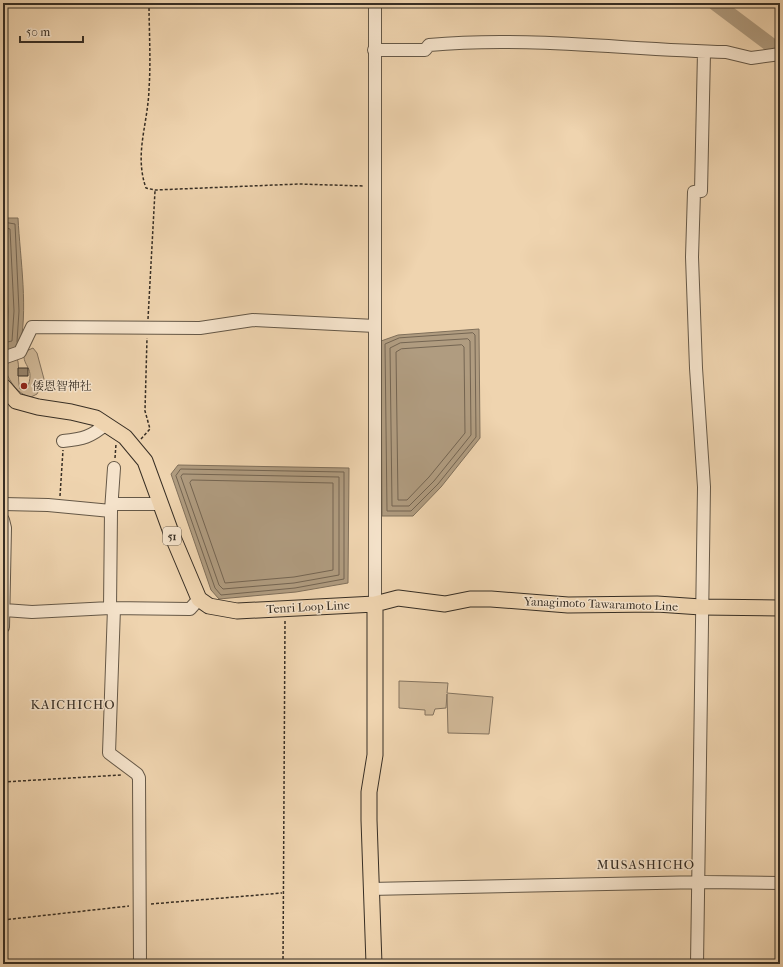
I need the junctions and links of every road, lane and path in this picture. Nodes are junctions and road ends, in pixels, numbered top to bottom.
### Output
1 (149, 3) edge
2 (375, 3) edge
3 (374, 50) junction
4 (704, 52) junction
5 (776, 55) edge
6 (376, 186) junction
7 (375, 326) junction
8 (3, 358) edge
9 (3, 386) edge
10 (112, 427) junction
11 (63, 441) joint
12 (114, 468) joint
13 (3, 504) edge
14 (160, 504) junction
15 (60, 506) junction
16 (111, 507) junction
17 (3, 520) edge
18 (199, 599) junction
19 (375, 604) junction
20 (701, 607) junction
21 (112, 608) junction
22 (285, 608) junction
23 (780, 608) edge
24 (4, 610) junction
25 (3, 627) edge
26 (137, 774) junction
27 (3, 782) edge
28 (698, 882) junction
29 (780, 883) edge
30 (370, 890) junction
31 (282, 893) junction
32 (140, 905) junction
33 (3, 920) edge
34 (140, 964) edge
35 (283, 964) edge
36 (374, 964) edge
37 (697, 964) edge

1 - 6 path
2 - 3 street
3 - 4 street
3 - 6 street
4 - 5 street
4 - 20 street
6 - 7 street
7 - 8 street
7 - 19 street
9 - 10 main road, 51
10 - 11 street
10 - 12 path
10 - 14 main road, 51
11 - 15 path
12 - 16 street
13 - 15 street
14 - 16 street
14 - 18 main road, 51
15 - 16 street
16 - 21 street
17 - 24 street
18 - 21 street
18 - 22 main road, Tenri Loop Line
19 - 20 main road, Yanagimoto Tawaramoto Line
19 - 22 main road, Tenri Loop Line
19 - 30 main road
20 - 23 main road, Yanagimoto Tawaramoto Line
20 - 28 street
21 - 24 street
21 - 26 street
22 - 31 path
24 - 25 street
26 - 27 path
26 - 32 street
28 - 29 street
28 - 30 street
28 - 37 street
30 - 36 main road
31 - 32 path
31 - 35 path
32 - 33 path
32 - 34 street

